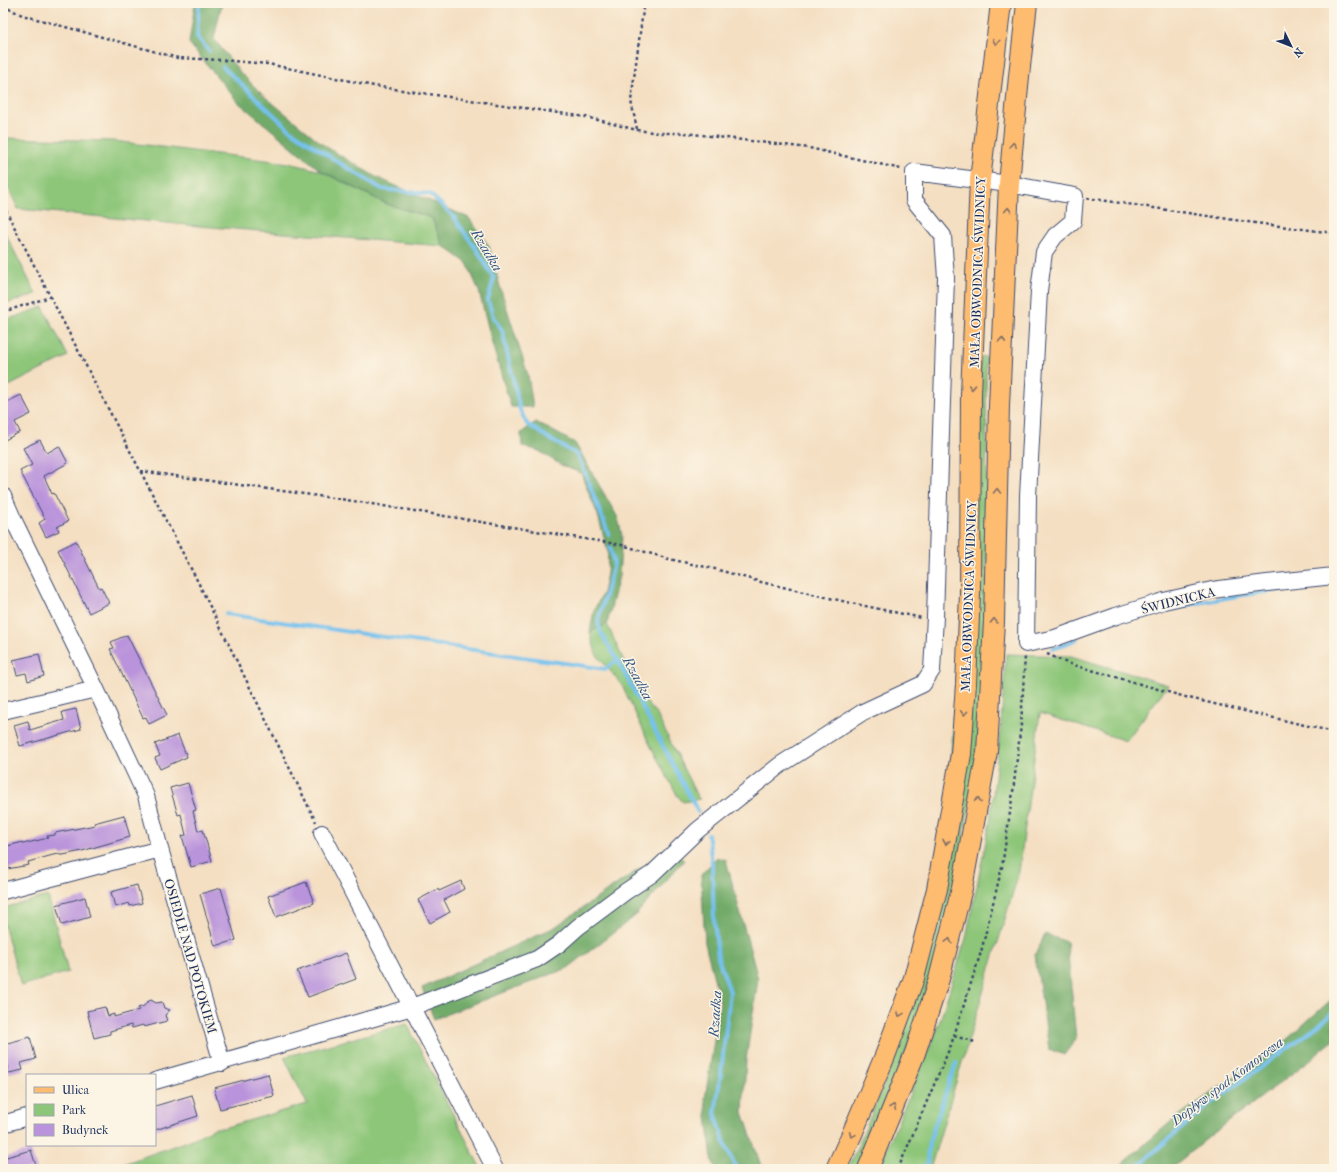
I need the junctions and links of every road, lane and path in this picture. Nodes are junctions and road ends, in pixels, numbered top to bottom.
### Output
1 (644, 3) edge
2 (1001, 3) edge
3 (1027, 3) edge
4 (3, 6) edge
5 (638, 130) junction
6 (914, 172) junction
7 (980, 180) junction
8 (1009, 184) junction
9 (1075, 196) junction
10 (3, 205) edge
11 (1334, 233) edge
12 (50, 297) junction
13 (3, 312) edge
14 (140, 472) junction
15 (3, 496) edge
16 (8, 522) edge
17 (1334, 576) edge
18 (935, 617) junction
19 (1026, 644) junction
20 (96, 689) junction
21 (3, 711) edge
22 (1334, 732) edge
23 (322, 833) joint
24 (160, 849) junction
25 (3, 891) edge
26 (412, 1008) junction
27 (954, 1036) junction
28 (976, 1042) dead end
29 (222, 1063) junction
30 (156, 1081) edge
31 (26, 1117) edge
32 (3, 1124) edge
33 (495, 1169) edge
34 (836, 1169) edge
35 (868, 1169) edge
36 (898, 1169) edge

1 - 5 path
2 -> 7 main road, MAŁA OBWODNICA ŚWIDNICY
8 -> 3 main road, MAŁA OBWODNICA ŚWIDNICY
4 - 5 path
5 - 6 path
6 - 7 street
6 - 18 street
7 - 8 street
7 -> 34 main road, MAŁA OBWODNICA ŚWIDNICY
8 - 9 street
35 -> 8 main road, MAŁA OBWODNICA ŚWIDNICY
9 - 11 path
9 - 19 street
10 - 12 path
12 - 13 path
12 - 14 path
14 - 18 path
14 - 23 path
15 - 16 street, OSIEDLE NAD POTOKIEM
16 - 20 street, OSIEDLE NAD POTOKIEM
17 - 19 street, ŚWIDNICKA
18 - 26 street
19 - 22 path
19 - 27 path
20 - 21 street
20 - 24 street, OSIEDLE NAD POTOKIEM
23 - 26 street
24 - 25 street
24 - 29 street, OSIEDLE NAD POTOKIEM
26 - 29 street
26 - 33 street
27 - 28 path
27 - 36 path
29 - 30 street
31 - 32 street

